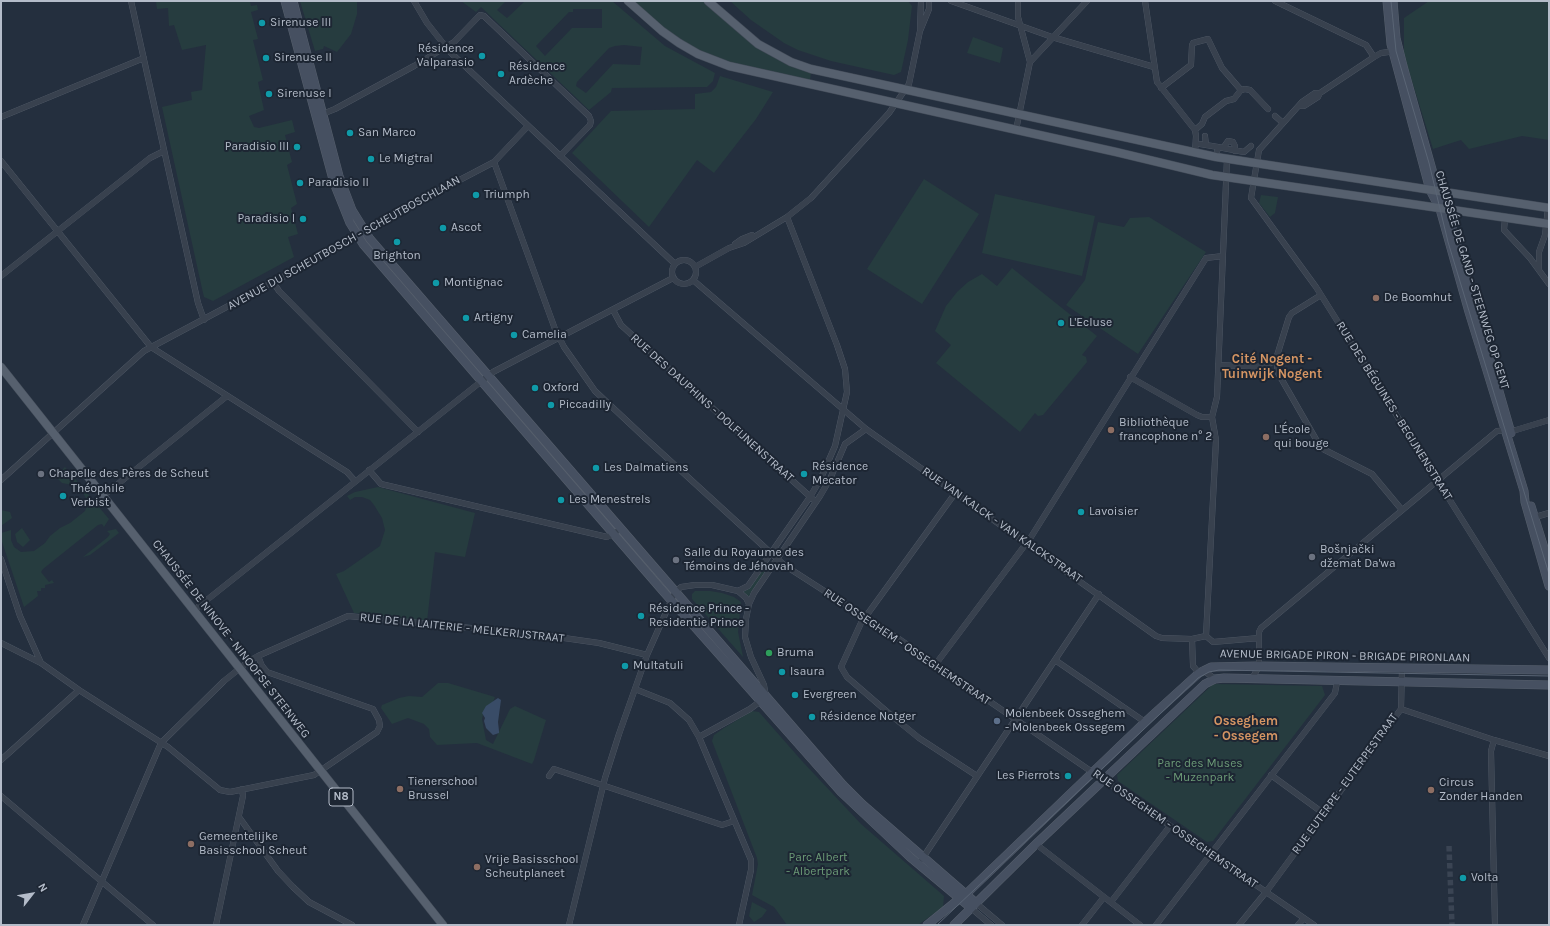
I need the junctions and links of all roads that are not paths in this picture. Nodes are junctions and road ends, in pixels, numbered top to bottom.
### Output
1 (131, 1) edge
2 (285, 1) edge
3 (293, 1) edge
4 (414, 1) edge
5 (628, 1) edge
6 (708, 1) edge
7 (921, 1) edge
8 (930, 1) edge
9 (951, 1) edge
10 (1018, 1) edge
11 (1087, 1) edge
12 (1145, 1) edge
13 (1275, 1) edge
14 (1387, 1) edge
15 (1393, 1) edge
16 (1021, 26) junction
17 (920, 30) junction
18 (1052, 37) junction
19 (301, 46) junction
20 (445, 47) junction
21 (1396, 51) junction
22 (1374, 56) junction
23 (144, 58) junction
24 (1030, 62) junction
25 (1154, 67) junction
26 (1161, 88) junction
27 (905, 90) junction
28 (1241, 90) junction
29 (896, 104) junction
30 (1268, 109) dead end
31 (319, 115) junction
32 (1019, 115) junction
33 (1275, 116) dead end
34 (1, 117) edge
35 (1283, 123) junction
36 (528, 126) junction
37 (1016, 130) junction
38 (1195, 130) junction
39 (1205, 136) dead end
40 (1251, 146) dead end
41 (1219, 149) junction
42 (164, 151) junction
43 (1235, 151) junction
44 (1195, 153) junction
45 (560, 156) junction
46 (1227, 159) junction
47 (1, 161) edge
48 (494, 162) junction
49 (1257, 164) junction
50 (1226, 178) junction
51 (1253, 182) junction
52 (1434, 191) junction
53 (1548, 208) edge
54 (1444, 210) junction
55 (787, 217) junction
56 (1505, 218) junction
57 (1548, 224) edge
58 (57, 231) junction
59 (361, 234) junction
60 (1540, 252) junction
61 (1223, 256) junction
62 (1530, 258) junction
63 (675, 264) junction
64 (695, 266) junction
65 (1539, 270) junction
66 (1, 276) edge
67 (673, 278) junction
68 (693, 280) junction
69 (273, 282) junction
70 (1549, 284) edge
71 (1321, 295) junction
72 (613, 310) junction
73 (204, 320) junction
74 (559, 338) junction
75 (151, 347) junction
76 (1276, 360) junction
77 (1218, 365) junction
78 (1, 367) edge
79 (1265, 367) junction
80 (1278, 373) junction
81 (1130, 377) junction
82 (484, 379) junction
83 (227, 396) junction
84 (843, 411) junction
85 (1212, 417) junction
86 (1549, 420) edge
87 (866, 429) junction
88 (1508, 431) junction
89 (418, 432) junction
90 (52, 433) junction
91 (369, 470) junction
92 (1, 480) edge
93 (355, 481) junction
94 (1437, 481) junction
95 (956, 492) junction
96 (103, 496) junction
97 (810, 497) junction
98 (816, 502) junction
99 (1402, 510) junction
100 (1549, 513) edge
101 (1532, 518) junction
102 (617, 531) junction
103 (1027, 543) junction
104 (771, 554) junction
105 (1, 559) edge
106 (778, 560) junction
107 (1549, 564) edge
108 (1549, 586) edge
109 (738, 591) junction
110 (675, 592) junction
111 (1098, 594) junction
112 (672, 600) junction
113 (749, 604) junction
114 (193, 611) junction
115 (865, 617) junction
116 (1206, 636) junction
117 (1259, 638) junction
118 (1192, 639) junction
119 (1, 642) edge
120 (647, 655) junction
121 (258, 656) junction
122 (1549, 658) edge
123 (1055, 660) junction
124 (41, 663) junction
125 (935, 665) junction
126 (1259, 666) junction
127 (239, 669) junction
128 (1402, 669) junction
129 (1549, 670) edge
130 (1201, 672) junction
131 (1215, 679) junction
132 (1252, 679) junction
133 (1337, 682) junction
134 (1402, 683) junction
135 (1549, 685) edge
136 (635, 689) junction
137 (79, 690) junction
138 (763, 699) junction
139 (1401, 709) junction
140 (1015, 719) junction
141 (1145, 722) junction
142 (700, 737) junction
143 (1494, 740) junction
144 (161, 743) junction
145 (1549, 756) edge
146 (1, 760) edge
147 (321, 772) junction
148 (1093, 773) junction
149 (549, 776) dead end
150 (977, 776) junction
151 (1271, 776) junction
152 (1103, 780) junction
153 (604, 786) junction
154 (242, 789) junction
155 (1, 796) edge
156 (1323, 814) junction
157 (238, 817) junction
158 (734, 821) junction
159 (1170, 826) junction
160 (1036, 844) junction
161 (1211, 854) junction
162 (921, 861) junction
163 (101, 881) junction
164 (1266, 892) junction
165 (963, 897) junction
166 (1104, 897) junction
167 (1111, 902) junction
168 (973, 905) junction
169 (1304, 918) junction
170 (83, 925) edge
171 (153, 925) edge
172 (216, 925) edge
173 (352, 925) edge
174 (443, 925) edge
175 (569, 925) edge
176 (739, 925) edge
177 (927, 925) edge
178 (954, 925) edge
179 (992, 925) edge
180 (1002, 925) edge
181 (1082, 925) edge
182 (1140, 925) edge
183 (1156, 925) edge
184 (1238, 925) edge
185 (1298, 925) edge
186 (1314, 925) edge
187 (1495, 925) edge

1 - 23 street
2 - 19 street
3 - 19 street
4 - 20 street
5 - 29 main road
6 - 27 main road
7 - 8 street
7 - 17 street
8 - 17 street
9 - 16 street
10 - 16 street
11 - 18 street
12 - 25 street
13 - 22 street
14 - 21 street, CHAUSSÉE DE GAND - STEENWEG OP GENT
15 - 21 street, CHAUSSÉE DE GAND - STEENWEG OP GENT
16 - 18 street
16 - 24 street
17 - 27 street
18 - 24 street
18 - 25 street
19 - 31 street
20 - 31 street
20 - 36 street
20 - 45 street
21 - 22 street, RUE DES BÉGUINES - BEGIJNENSTRAAT
21 - 52 street, CHAUSSÉE DE GAND - STEENWEG OP GENT
22 - 35 street, RUE DES BÉGUINES - BEGIJNENSTRAAT
23 - 34 street
23 - 42 street
24 - 32 street
25 - 26 street
26 - 28 street
26 - 38 street
27 - 29 street
27 - 32 main road
28 - 30 street
28 - 38 street
29 - 37 main road
29 - 55 street
31 - 59 street
32 - 37 street
32 - 44 main road
33 - 35 street
35 - 49 street, RUE DES BÉGUINES - BEGIJNENSTRAAT
36 - 45 street
36 - 48 street, AVENUE DU SCHEUTBOSCH - SCHEUTBOSCHLAAN
37 - 50 main road
38 - 44 street
39 - 41 street
40 - 43 street
41 - 43 street
41 - 43 street
42 - 58 street
42 - 73 street
44 - 46 main road
45 - 63 street
46 - 49 main road
46 - 50 street
47 - 58 street
48 - 59 street, AVENUE DU SCHEUTBOSCH - SCHEUTBOSCHLAAN
48 - 74 street, RUE OSSEGHEM - OSSEGHEMSTRAAT
49 - 51 street, RUE DES BÉGUINES - BEGIJNENSTRAAT
49 - 52 main road
50 - 51 main road
50 - 61 street
51 - 54 main road
51 - 71 street, RUE DES BÉGUINES - BEGIJNENSTRAAT
52 - 53 main road
52 - 54 street, CHAUSSÉE DE GAND - STEENWEG OP GENT
53 - 57 street
54 - 56 main road
54 - 88 street, CHAUSSÉE DE GAND - STEENWEG OP GENT
55 - 64 street
55 - 84 street
56 - 57 main road
56 - 62 street
57 - 60 street
58 - 66 street
58 - 75 street
59 - 69 street, AVENUE DU SCHEUTBOSCH - SCHEUTBOSCHLAAN
59 - 82 street
60 - 62 street
60 - 65 street
61 - 77 street
61 - 81 street
62 - 65 street
63 - 64 street
63 - 67 street
64 - 68 street
65 - 70 street
67 - 68 street
67 - 72 street
68 - 84 street, RUE VAN KALCK - VAN KALCKSTRAAT
69 - 73 street, AVENUE DU SCHEUTBOSCH - SCHEUTBOSCHLAAN
69 - 89 street
71 - 76 street
71 - 94 street, RUE DES BÉGUINES - BEGIJNENSTRAAT
72 - 74 street
72 - 97 street, RUE DES DAUPHINS - DOLFIJNENSTRAAT
73 - 75 street, AVENUE DU SCHEUTBOSCH - SCHEUTBOSCHLAAN
74 - 82 street
74 - 104 street, RUE OSSEGHEM - OSSEGHEMSTRAAT
75 - 83 street
75 - 90 street, AVENUE DU SCHEUTBOSCH - SCHEUTBOSCHLAAN
76 - 79 street
76 - 80 street
77 - 79 street
77 - 85 street
78 - 90 main road, CHAUSSÉE DE NINOVE - NINOOFSE STEENWEG / N8
79 - 80 street
80 - 99 street
81 - 85 street
81 - 103 street
82 - 89 street
82 - 102 street
83 - 93 street
83 - 96 street
84 - 87 street, RUE VAN KALCK - VAN KALCKSTRAAT
84 - 97 street
85 - 116 street
86 - 88 street
87 - 95 street, RUE VAN KALCK - VAN KALCKSTRAAT
87 - 98 street
88 - 94 street
88 - 101 street, CHAUSSÉE DE GAND - STEENWEG OP GENT
89 - 91 street
90 - 92 street, AVENUE DU SCHEUTBOSCH - SCHEUTBOSCHLAAN
90 - 96 main road, CHAUSSÉE DE NINOVE - NINOOFSE STEENWEG / N8
91 - 93 street
91 - 102 street
93 - 114 street
94 - 99 street
94 - 122 street, RUE DES BÉGUINES - BEGIJNENSTRAAT
95 - 103 street, RUE VAN KALCK - VAN KALCKSTRAAT
95 - 115 street
96 - 114 main road, CHAUSSÉE DE NINOVE - NINOOFSE STEENWEG / N8
97 - 98 street, RUE DES DAUPHINS - DOLFIJNENSTRAAT
97 - 104 street
98 - 106 street
99 - 117 street
100 - 101 street
101 - 107 street, CHAUSSÉE DE GAND - STEENWEG OP GENT
101 - 108 street, CHAUSSÉE DE GAND - STEENWEG OP GENT
102 - 110 street
102 - 112 street
103 - 111 street, RUE VAN KALCK - VAN KALCKSTRAAT
103 - 125 street
104 - 106 street, RUE OSSEGHEM - OSSEGHEMSTRAAT
104 - 109 street
105 - 124 street
106 - 113 street
106 - 115 street, RUE OSSEGHEM - OSSEGHEMSTRAAT
109 - 110 street
109 - 113 street
110 - 112 street
110 - 138 street
111 - 118 street, RUE VAN KALCK - VAN KALCKSTRAAT
111 - 123 street
112 - 120 street
112 - 138 street
113 - 138 street
114 - 127 main road, CHAUSSÉE DE NINOVE - NINOOFSE STEENWEG / N8
115 - 125 street, RUE OSSEGHEM - OSSEGHEMSTRAAT
115 - 150 street
116 - 117 street
116 - 118 street
117 - 126 street
118 - 130 street
119 - 124 street
120 - 121 street, RUE DE LA LAITERIE - MELKERIJSTRAAT
120 - 136 street
121 - 127 street, RUE DE LA LAITERIE - MELKERIJSTRAAT
121 - 147 street
123 - 140 street
123 - 141 street
124 - 137 street
125 - 140 street, RUE OSSEGHEM - OSSEGHEMSTRAAT
126 - 128 street, AVENUE BRIGADE PIRON - BRIGADE PIRONLAAN
126 - 130 street, AVENUE BRIGADE PIRON - BRIGADE PIRONLAAN
126 - 132 street
127 - 144 street, RUE DE LA LAITERIE - MELKERIJSTRAAT
127 - 147 main road, CHAUSSÉE DE NINOVE - NINOOFSE STEENWEG / N8
128 - 129 street, AVENUE BRIGADE PIRON - BRIGADE PIRONLAAN
128 - 134 street, RUE EUTERPE - EUTERPESTRAAT
130 - 131 street
130 - 141 street
131 - 132 street, AVENUE BRIGADE PIRON - BRIGADE PIRONLAAN
131 - 152 street
132 - 133 street, AVENUE BRIGADE PIRON - BRIGADE PIRONLAAN
133 - 134 street, AVENUE BRIGADE PIRON - BRIGADE PIRONLAAN
133 - 151 street
134 - 135 street, AVENUE BRIGADE PIRON - BRIGADE PIRONLAAN
134 - 139 street, RUE EUTERPE - EUTERPESTRAAT
136 - 142 street
136 - 153 street
137 - 144 street
137 - 146 street
138 - 142 street
138 - 162 street
139 - 143 street
139 - 156 street, RUE EUTERPE - EUTERPESTRAAT
140 - 148 street, RUE OSSEGHEM - OSSEGHEMSTRAAT
140 - 150 street
141 - 148 street
142 - 158 street
143 - 145 street
143 - 187 street
144 - 154 street
144 - 163 street
147 - 154 street
147 - 174 main road, CHAUSSÉE DE NINOVE - NINOOFSE STEENWEG / N8
148 - 152 street, RUE OSSEGHEM - OSSEGHEMSTRAAT
148 - 165 street
149 - 153 street
150 - 162 street
151 - 156 street
151 - 161 street
152 - 159 street, RUE OSSEGHEM - OSSEGHEMSTRAAT
152 - 160 street
153 - 158 street
153 - 175 street
154 - 157 street
155 - 163 street
156 - 164 street, RUE EUTERPE - EUTERPESTRAAT
157 - 172 street
157 - 173 street
158 - 176 street
159 - 161 street, RUE OSSEGHEM - OSSEGHEMSTRAAT
159 - 167 street
160 - 166 street
160 - 168 street
161 - 164 street, RUE OSSEGHEM - OSSEGHEMSTRAAT
161 - 183 street
162 - 165 street
163 - 170 street
163 - 171 street
164 - 169 street, RUE OSSEGHEM - OSSEGHEMSTRAAT
164 - 184 street, RUE EUTERPE - EUTERPESTRAAT
165 - 168 street
165 - 177 street
166 - 167 street
166 - 181 street
167 - 182 street
168 - 178 street
168 - 179 street
168 - 180 street
169 - 185 street
169 - 186 street, RUE OSSEGHEM - OSSEGHEMSTRAAT

